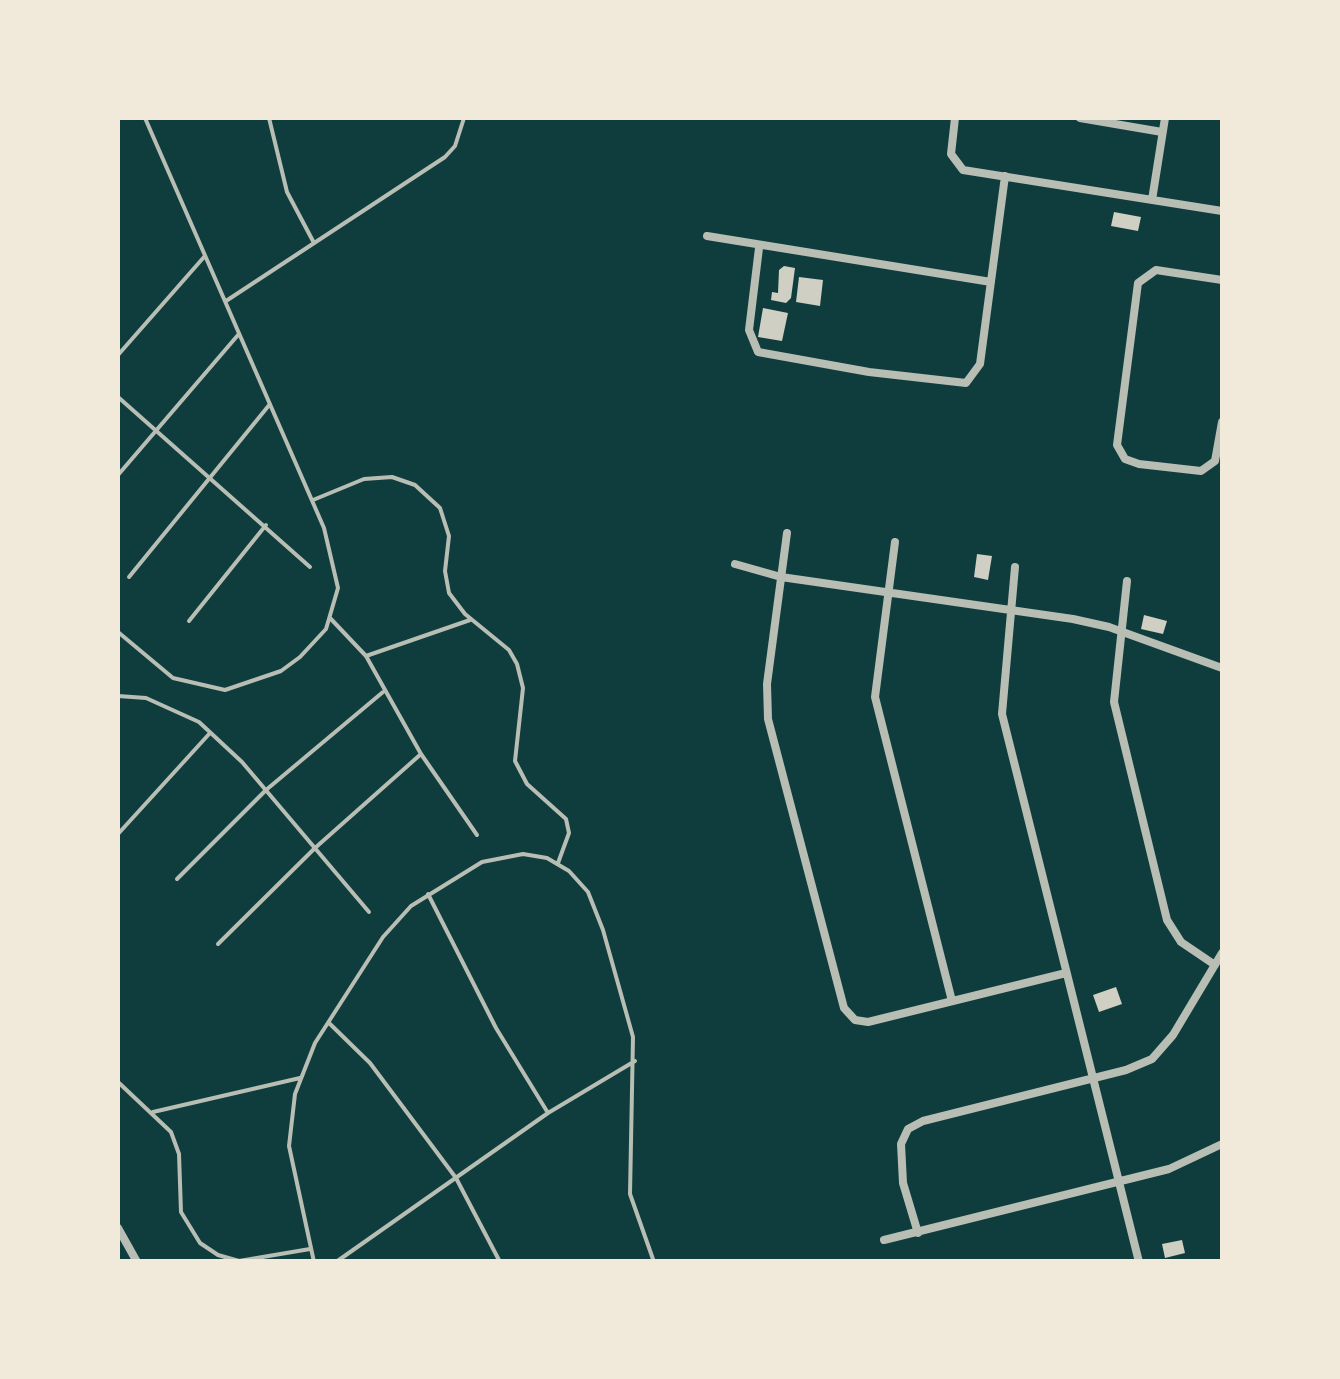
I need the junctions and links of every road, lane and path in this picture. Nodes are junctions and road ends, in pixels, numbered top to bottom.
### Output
1 (145, 118) edge
2 (269, 118) edge
3 (464, 118) edge
4 (954, 118) edge
5 (1080, 118) edge
6 (1165, 118) edge
7 (1162, 132) junction
8 (1005, 176) junction
9 (1152, 200) junction
10 (1222, 211) edge
11 (707, 236) dead end
12 (314, 243) junction
13 (760, 248) junction
14 (205, 256) junction
15 (1222, 280) edge
16 (992, 282) junction
17 (226, 301) junction
18 (240, 333) junction
19 (118, 354) edge
20 (118, 398) edge
21 (270, 404) junction
22 (1222, 422) edge
23 (154, 430) junction
24 (118, 475) edge
25 (209, 478) junction
26 (313, 500) junction
27 (266, 525) junction
28 (786, 533) dead end
29 (895, 542) dead end
30 (735, 564) dead end
31 (1015, 567) dead end
32 (310, 568) dead end
33 (130, 577) dead end
34 (781, 577) junction
35 (1128, 581) dead end
36 (888, 593) junction
37 (1012, 610) junction
38 (330, 618) junction
39 (472, 620) junction
40 (188, 621) dead end
41 (118, 632) edge
42 (1121, 632) junction
43 (366, 656) junction
44 (1222, 666) edge
45 (383, 692) junction
46 (118, 696) edge
47 (210, 733) junction
48 (421, 754) junction
49 (266, 790) junction
50 (118, 834) edge
51 (476, 835) dead end
52 (315, 848) junction
53 (558, 864) junction
54 (177, 879) dead end
55 (428, 894) junction
56 (369, 912) dead end
57 (218, 944) dead end
58 (1222, 953) edge
59 (1215, 965) junction
60 (1066, 973) junction
61 (952, 1001) junction
62 (328, 1022) junction
63 (635, 1061) junction
64 (300, 1078) junction
65 (1092, 1079) junction
66 (118, 1082) edge
67 (153, 1112) junction
68 (548, 1114) junction
69 (1222, 1144) edge
70 (456, 1178) junction
71 (1118, 1182) junction
72 (118, 1228) edge
73 (918, 1233) junction
74 (884, 1240) dead end
75 (310, 1249) junction
76 (137, 1262) edge
77 (314, 1262) edge
78 (336, 1262) edge
79 (500, 1262) edge
80 (654, 1262) edge
81 (1139, 1262) edge

1 - 14 lane
2 - 12 lane
3 - 12 lane
4 - 8 street
5 - 7 street
6 - 7 street
7 - 9 street
8 - 9 street
8 - 16 street
9 - 10 street
11 - 13 street
12 - 17 lane
13 - 16 street
13 - 16 street
14 - 17 lane
14 - 19 lane
15 - 22 street
17 - 18 lane
18 - 21 lane
18 - 23 lane
20 - 23 lane
21 - 25 lane
21 - 26 lane
23 - 24 lane
23 - 25 lane
25 - 27 lane
25 - 33 lane
26 - 38 lane
26 - 39 lane
27 - 32 lane
27 - 40 lane
28 - 34 street
29 - 36 street
30 - 34 street
31 - 37 street
34 - 36 street
34 - 61 street
35 - 42 street
36 - 37 street
36 - 61 street
37 - 42 street
37 - 60 street
38 - 41 lane
38 - 43 lane
39 - 43 lane
39 - 53 lane
42 - 44 street
42 - 59 street
43 - 45 lane
45 - 48 lane
45 - 49 lane
46 - 47 lane
47 - 49 lane
47 - 50 lane
48 - 51 lane
48 - 52 lane
49 - 52 lane
49 - 54 lane
52 - 56 lane
52 - 57 lane
53 - 55 lane
53 - 63 lane
55 - 62 lane
55 - 68 lane
58 - 59 street
59 - 65 street
60 - 61 street
60 - 65 street
62 - 64 lane
62 - 70 lane
63 - 68 lane
63 - 80 lane
64 - 67 lane
64 - 75 lane
65 - 71 street
65 - 73 street
66 - 67 lane
67 - 75 lane
68 - 70 lane
69 - 71 street
70 - 78 lane
70 - 79 lane
71 - 73 street
71 - 81 street
72 - 76 street
73 - 74 street
75 - 77 lane

